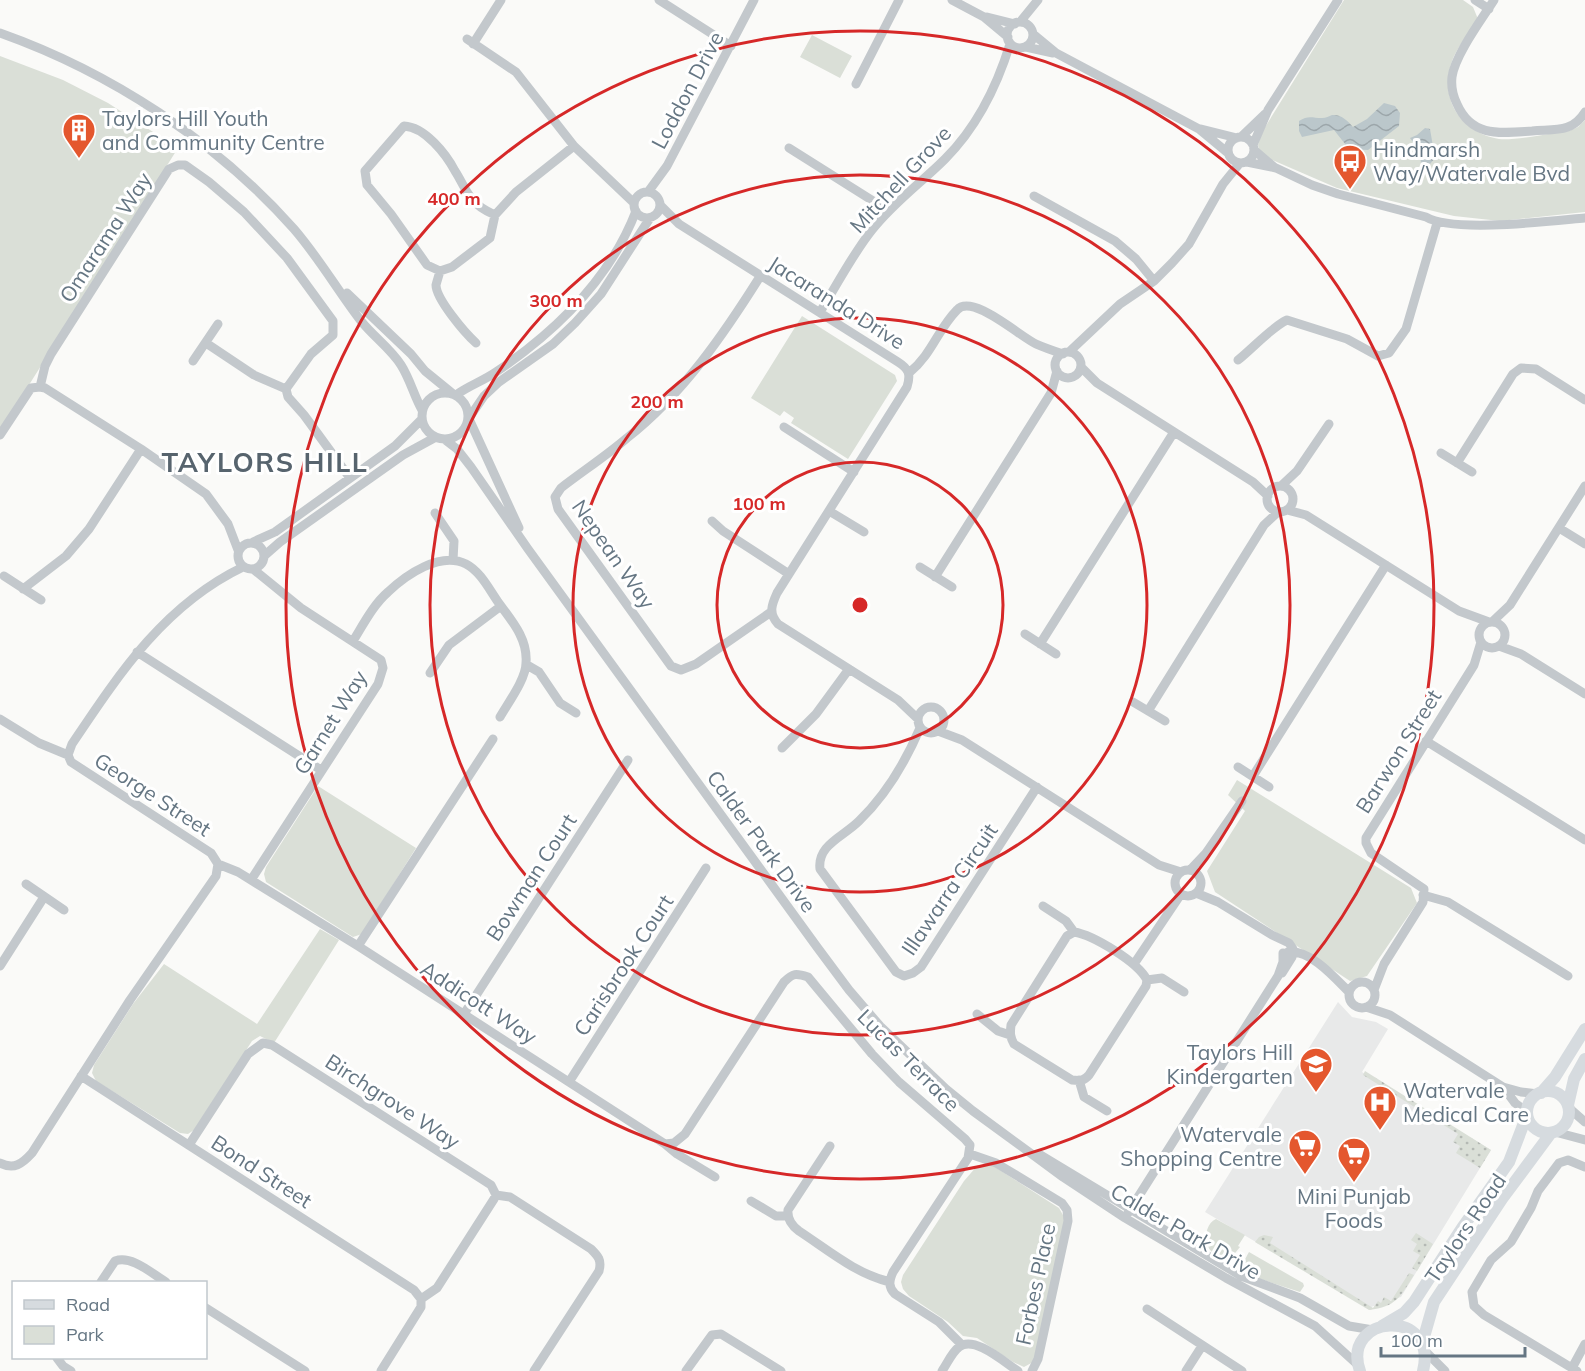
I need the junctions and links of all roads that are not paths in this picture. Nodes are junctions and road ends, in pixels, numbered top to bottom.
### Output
1 (501, 0) edge
2 (659, 0) edge
3 (754, 0) edge
4 (899, 0) edge
5 (952, 0) edge
6 (1039, 0) edge
7 (1338, 0) edge
8 (1475, 0) edge
9 (1492, 4) edge
10 (984, 17) junction
11 (1018, 23) junction
12 (1032, 31) junction
13 (0, 33) edge
14 (1016, 44) junction
15 (730, 46) junction
16 (1056, 53) junction
17 (856, 84) dead end
18 (1268, 110) junction
19 (1585, 112) edge
20 (1199, 129) junction
21 (1239, 137) junction
22 (574, 146) junction
23 (789, 148) dead end
24 (1253, 148) junction
25 (1229, 156) junction
26 (1243, 162) junction
27 (668, 166) junction
28 (1275, 168) junction
29 (1223, 184) junction
30 (617, 185) junction
31 (645, 192) junction
32 (1034, 196) dead end
33 (659, 200) junction
34 (635, 207) junction
35 (889, 211) junction
36 (495, 215) junction
37 (652, 217) junction
38 (1585, 218) edge
39 (1437, 223) junction
40 (679, 224) junction
41 (440, 271) junction
42 (761, 275) junction
43 (335, 281) junction
44 (1154, 281) junction
45 (820, 312) junction
46 (218, 324) dead end
47 (1088, 336) junction
48 (206, 343) junction
49 (476, 343) dead end
50 (1035, 344) junction
51 (1066, 353) junction
52 (1238, 360) dead end
53 (193, 361) dead end
54 (1080, 363) junction
55 (1056, 368) junction
56 (909, 372) junction
57 (1071, 377) junction
58 (1097, 383) junction
59 (40, 387) junction
60 (286, 389) junction
61 (1051, 393) junction
62 (454, 394) junction
63 (1585, 400) edge
64 (422, 415) junction
65 (469, 419) junction
66 (1329, 424) dead end
67 (784, 427) dead end
68 (1174, 432) junction
69 (0, 435) edge
70 (440, 438) junction
71 (141, 449) junction
72 (1441, 453) dead end
73 (1457, 463) junction
74 (1297, 471) junction
75 (854, 472) junction
76 (1472, 472) dead end
77 (350, 478) junction
78 (1253, 482) junction
79 (1585, 486) edge
80 (1277, 487) junction
81 (1292, 495) junction
82 (1268, 501) junction
83 (830, 511) junction
84 (1282, 511) junction
85 (435, 513) dead end
86 (1306, 515) junction
87 (712, 521) dead end
88 (228, 524) junction
89 (1264, 525) junction
90 (1559, 528) junction
91 (864, 532) dead end
92 (251, 542) junction
93 (1585, 544) edge
94 (528, 549) junction
95 (264, 559) junction
96 (453, 560) junction
97 (243, 562) junction
98 (1386, 565) junction
99 (920, 567) dead end
100 (789, 574) junction
101 (3, 576) dead end
102 (936, 577) junction
103 (275, 586) junction
104 (952, 588) dead end
105 (23, 589) junction
106 (40, 600) dead end
107 (1510, 605) junction
108 (501, 606) junction
109 (771, 612) junction
110 (1459, 612) junction
111 (1491, 622) junction
112 (1504, 633) junction
113 (1025, 634) dead end
114 (1480, 638) junction
115 (353, 641) junction
116 (1040, 644) junction
117 (1495, 647) junction
118 (137, 652) junction
119 (1056, 654) dead end
120 (1521, 654) junction
121 (1473, 664) junction
122 (526, 665) junction
123 (849, 669) junction
124 (430, 673) dead end
125 (1585, 694) edge
126 (898, 700) junction
127 (1133, 702) dead end
128 (924, 709) junction
129 (1148, 711) junction
130 (576, 713) dead end
131 (500, 717) dead end
132 (0, 719) edge
133 (944, 720) junction
134 (1165, 721) dead end
135 (922, 726) junction
136 (939, 731) junction
137 (492, 739) dead end
138 (962, 740) junction
139 (1426, 741) junction
140 (782, 748) dead end
141 (68, 755) junction
142 (628, 760) dead end
143 (1238, 767) dead end
144 (321, 770) junction
145 (1253, 776) junction
146 (1037, 787) junction
147 (1269, 787) dead end
148 (1242, 801) dead end
149 (1585, 840) edge
150 (1206, 853) junction
151 (218, 864) junction
152 (1159, 865) junction
153 (706, 868) dead end
154 (1186, 871) junction
155 (251, 880) junction
156 (1200, 880) junction
157 (1175, 881) junction
158 (26, 884) dead end
159 (1196, 893) junction
160 (1181, 894) junction
161 (1423, 895) junction
162 (44, 897) junction
163 (1218, 902) junction
164 (1043, 906) dead end
165 (64, 910) dead end
166 (1074, 932) junction
167 (358, 946) junction
168 (1289, 954) junction
169 (1134, 964) junction
170 (1384, 964) junction
171 (0, 966) edge
172 (1334, 975) junction
173 (1568, 976) dead end
174 (1148, 980) junction
175 (1361, 983) junction
176 (1184, 992) dead end
177 (1349, 992) junction
178 (1374, 993) junction
179 (1366, 1007) junction
180 (464, 1014) junction
181 (977, 1014) dead end
182 (1390, 1015) junction
183 (1585, 1029) edge
184 (1010, 1035) junction
185 (1585, 1059) edge
186 (81, 1076) junction
187 (1078, 1080) junction
188 (569, 1082) junction
189 (1503, 1087) junction
190 (1539, 1093) junction
191 (1568, 1107) junction
192 (1107, 1111) dead end
193 (1527, 1113) junction
194 (1585, 1122) edge
195 (1553, 1133) junction
196 (1585, 1140) edge
197 (666, 1144) junction
198 (189, 1145) junction
199 (830, 1146) dead end
200 (970, 1154) junction
201 (0, 1163) edge
202 (1585, 1167) edge
203 (715, 1177) dead end
204 (496, 1195) junction
205 (751, 1201) dead end
206 (1128, 1213) junction
207 (788, 1216) junction
208 (1229, 1274) junction
209 (102, 1281) edge
210 (164, 1281) edge
211 (890, 1282) junction
212 (421, 1299) junction
213 (207, 1309) edge
214 (1147, 1310) dead end
215 (1377, 1328) junction
216 (1585, 1344) edge
217 (962, 1345) junction
218 (1203, 1346) junction
219 (1423, 1347) junction
220 (58, 1359) edge
221 (1359, 1369) edge
222 (1574, 1369) edge
223 (71, 1371) edge
224 (305, 1371) edge
225 (381, 1371) edge
226 (534, 1371) edge
227 (686, 1371) edge
228 (781, 1371) edge
229 (942, 1371) edge
230 (1018, 1371) edge
231 (1032, 1371) edge
232 (1186, 1371) edge
233 (1242, 1371) edge
234 (1423, 1371) edge
235 (1445, 1371) edge

1 - 22 street
2 - 15 street
3 - 15 street, Loddon Drive
4 - 17 street
5 - 10 street
6 - 11 street
6 - 12 street
7 - 18 street
8 - 9 street
9 - 19 street
10 - 11 street
10 - 14 street
11 - 12 street
11 - 14 street
12 - 14 street
12 - 16 street
13 - 43 street
14 - 16 street
14 - 35 street, Mitchell Grove
15 - 27 street, Loddon Drive
16 - 20 street
18 - 21 street
18 - 24 street
20 - 21 street
20 - 25 street
21 - 24 street
21 - 25 street
22 - 30 street
22 - 36 street
23 - 35 street
24 - 26 street
24 - 28 street
25 - 26 street
25 - 29 street
26 - 28 street
26 - 29 street
27 - 31 street, Loddon Drive
27 - 33 street, Loddon Drive
28 - 39 street
29 - 44 street
30 - 31 street
30 - 34 street
31 - 33 street
31 - 34 street
32 - 44 street
33 - 37 street
33 - 40 street, Jacaranda Drive
34 - 37 street
34 - 62 street
35 - 45 street, Mitchell Grove
36 - 41 street
36 - 41 street
37 - 40 street, Jacaranda Drive
37 - 65 street
38 - 39 street
39 - 52 street
40 - 42 street, Jacaranda Drive
41 - 49 street
42 - 45 street, Jacaranda Drive
42 - 109 street, Nepean Way
43 - 62 street
43 - 64 street
44 - 47 street
45 - 56 street, Jacaranda Drive
46 - 48 street
47 - 51 street
47 - 54 street
48 - 53 street
48 - 60 street
50 - 51 street
50 - 55 street
50 - 56 street
51 - 54 street
51 - 55 street
54 - 57 street
54 - 58 street
55 - 57 street
55 - 61 street
56 - 75 street, Jacaranda Drive
57 - 58 street
57 - 61 street
58 - 68 street
59 - 60 street, Omarama Way
59 - 69 street
59 - 71 street
60 - 77 street
61 - 102 street
62 - 64 street
62 - 65 street
63 - 73 street
64 - 70 street
64 - 77 street
65 - 70 street
65 - 94 street, Calder Park Drive
66 - 74 street
67 - 75 street
68 - 78 street
68 - 116 street
70 - 94 street, Calder Park Drive
70 - 95 street
71 - 88 street
71 - 105 street
72 - 73 street
73 - 76 street
74 - 80 street
74 - 81 street
75 - 83 street, Jacaranda Drive
77 - 92 street
78 - 80 street
78 - 82 street
79 - 90 street
80 - 81 street
80 - 82 street
81 - 84 street
81 - 86 street
82 - 84 street
82 - 89 street
83 - 91 street
83 - 100 street, Jacaranda Drive
84 - 86 street
84 - 89 street
85 - 96 street
86 - 98 street
87 - 100 street
88 - 92 street, Garnet Way
88 - 97 street
89 - 129 street
90 - 93 street
90 - 107 street
92 - 95 street, Garnet Way
92 - 97 street
94 - 206 street, Calder Park Drive
95 - 97 street
95 - 103 street, Garnet Way
96 - 108 street
96 - 115 street
97 - 103 street, Garnet Way
97 - 118 street, George Street
98 - 110 street
98 - 145 street
99 - 102 street
100 - 109 street, Jacaranda Drive
101 - 105 street
102 - 104 street
103 - 115 street, Garnet Way
105 - 106 street
107 - 111 street
107 - 112 street
108 - 122 street
108 - 124 street
109 - 123 street
110 - 111 street
110 - 114 street
111 - 112 street
111 - 114 street, Barwon Street
112 - 117 street, Barwon Street
112 - 120 street
113 - 116 street
114 - 117 street
114 - 121 street, Barwon Street
115 - 144 street, Garnet Way
116 - 119 street
117 - 120 street
117 - 121 street, Barwon Street
118 - 141 street, George Street
118 - 144 street
120 - 125 street
121 - 139 street, Barwon Street
122 - 130 street
122 - 131 street
123 - 126 street
123 - 140 street
126 - 128 street
126 - 135 street
127 - 129 street
128 - 133 street
128 - 135 street
129 - 134 street
132 - 141 street
133 - 136 street
133 - 138 street
135 - 136 street
135 - 146 street, Illawarra Circuit
136 - 138 street
137 - 167 street
138 - 146 street
139 - 149 street
139 - 161 street, Barwon Street
141 - 151 street, George Street
142 - 180 street, Bowman Court
143 - 145 street
144 - 155 street, Garnet Way
145 - 147 street
146 - 152 street
148 - 150 street
150 - 154 street
150 - 156 street
151 - 155 street, Addicott Way
151 - 186 street, George Street
152 - 154 street
152 - 157 street
153 - 188 street, Carisbrook Court
154 - 156 street
154 - 157 street
155 - 167 street, Addicott Way
156 - 159 street
156 - 163 street
157 - 160 street
158 - 162 street
159 - 160 street
159 - 163 street
160 - 169 street
161 - 170 street
161 - 173 street
162 - 165 street
162 - 171 street
163 - 168 street
164 - 166 street
166 - 169 street
166 - 184 street
167 - 180 street, Addicott Way
168 - 172 street
168 - 206 street
169 - 174 street
170 - 175 street
170 - 178 street
172 - 175 street
172 - 177 street
174 - 176 street
174 - 187 street
175 - 177 street
175 - 178 street
177 - 179 street
178 - 179 street
178 - 182 street
179 - 182 street
180 - 188 street, Addicott Way
181 - 184 street
182 - 189 street
183 - 190 main road
184 - 187 street
185 - 191 main road
186 - 198 street, Bond Street
186 - 201 street, George Street
187 - 192 street
188 - 197 street, Addicott Way
189 - 190 street
189 - 193 street
190 - 191 main road
190 - 193 main road
191 - 194 street
191 - 195 main road
193 - 195 main road
193 - 215 main road, Taylors Road
195 - 196 street
195 - 219 main road, Taylors Road
197 - 200 street, Lucas Terrace
197 - 203 street, Addicott Way
198 - 204 street, Birchgrove Way
198 - 212 street, Bond Street
199 - 207 street
200 - 211 street
200 - 231 street, Forbes Place
202 - 222 street
204 - 212 street
204 - 226 street
205 - 207 street
206 - 208 street, Calder Park Drive
207 - 211 street
208 - 215 street, Calder Park Drive
208 - 221 street, Calder Park Drive
209 - 210 street
211 - 217 street
212 - 225 street
213 - 224 street
214 - 218 street
215 - 219 main road
215 - 221 main road
216 - 222 street
217 - 229 street
217 - 230 street
218 - 232 street
218 - 233 street
219 - 234 main road, Taylors Road
219 - 235 street
220 - 223 street
227 - 228 street

